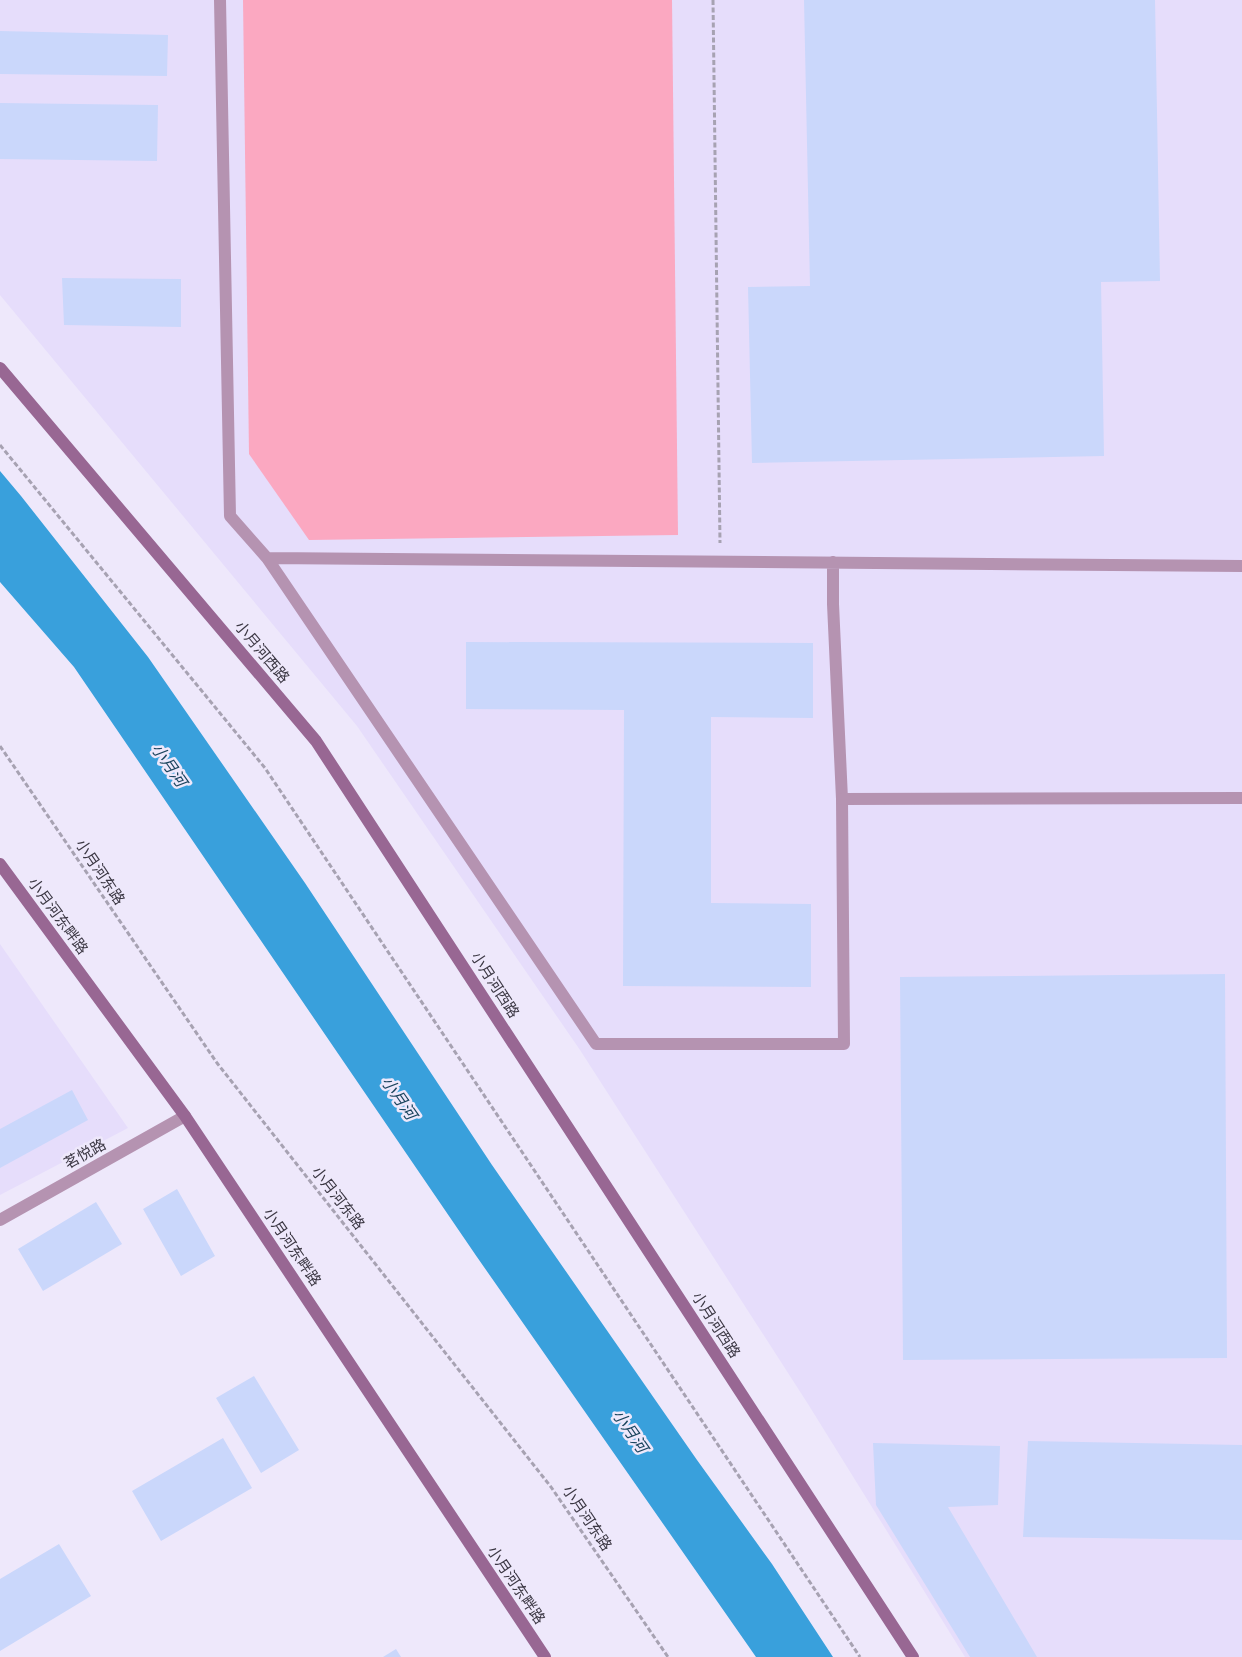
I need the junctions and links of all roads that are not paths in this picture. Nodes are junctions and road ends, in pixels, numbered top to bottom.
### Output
1 (220, 0) edge
2 (0, 368) edge
3 (267, 558) junction
4 (834, 562) junction
5 (1242, 566) edge
6 (1242, 798) edge
7 (842, 799) junction
8 (0, 864) edge
9 (185, 1116) junction
10 (0, 1220) edge
11 (545, 1657) edge
12 (913, 1657) edge

1 - 3 street
2 - 12 street, 小月河西路
3 - 4 street
3 - 7 street
4 - 5 street
4 - 7 street
6 - 7 street
8 - 9 street, 小月河东畔路
9 - 10 street, 茗悦路
9 - 11 street, 小月河东畔路

